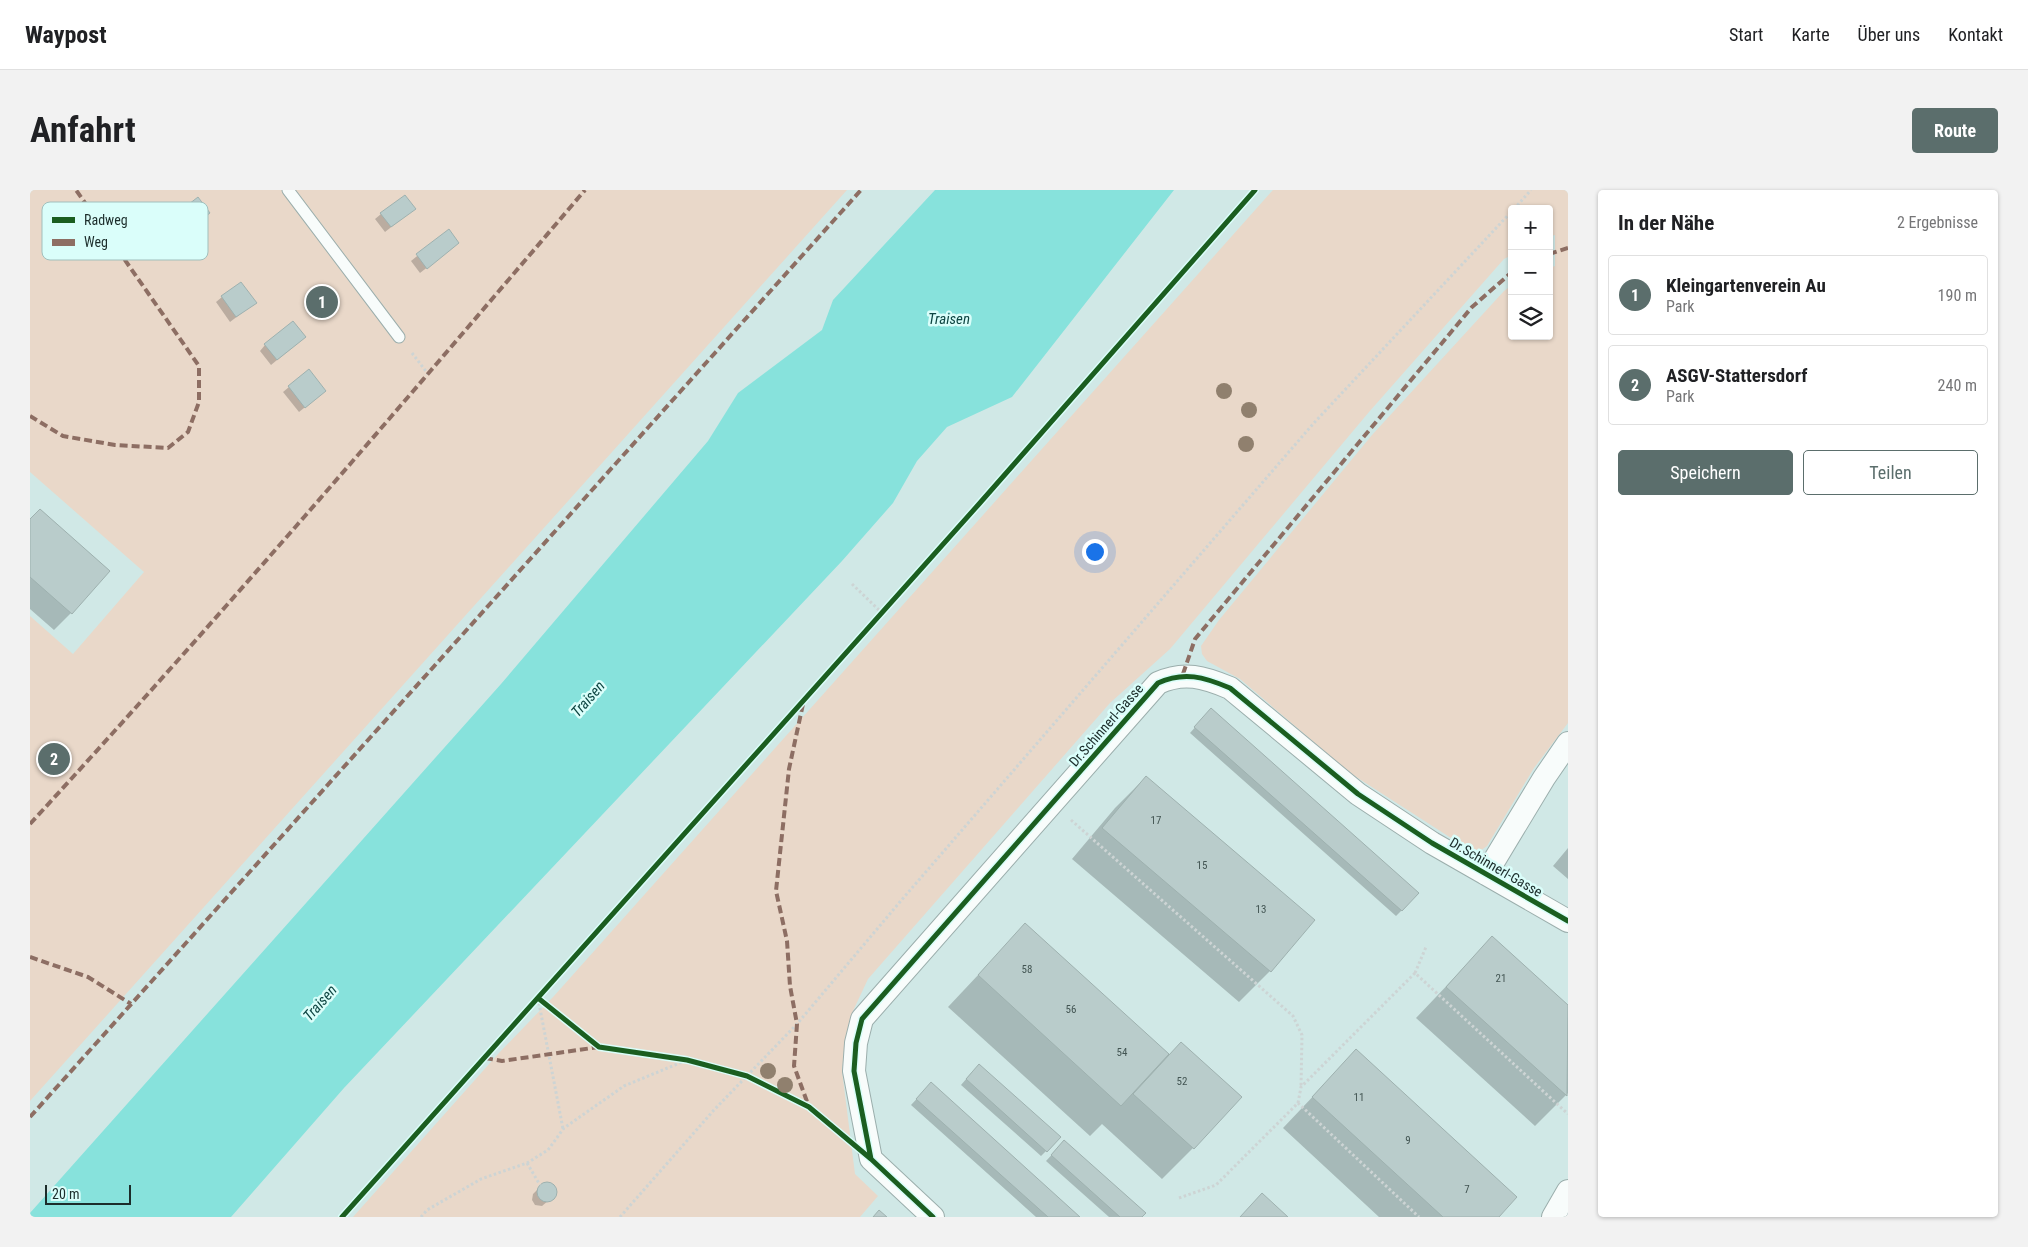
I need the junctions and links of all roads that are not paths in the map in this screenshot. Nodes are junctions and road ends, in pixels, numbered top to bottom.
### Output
1 (288, 190) edge
2 (399, 336) road end
3 (1568, 743) edge
4 (1486, 874) junction
5 (1568, 921) edge
6 (1568, 1191) edge
7 (933, 1217) edge
8 (1553, 1217) edge

1 - 2 lane
3 - 4 street
4 - 5 street, Dr.Schinnerl-Gasse
4 - 7 street, Dr.Schinnerl-Gasse
6 - 8 street

